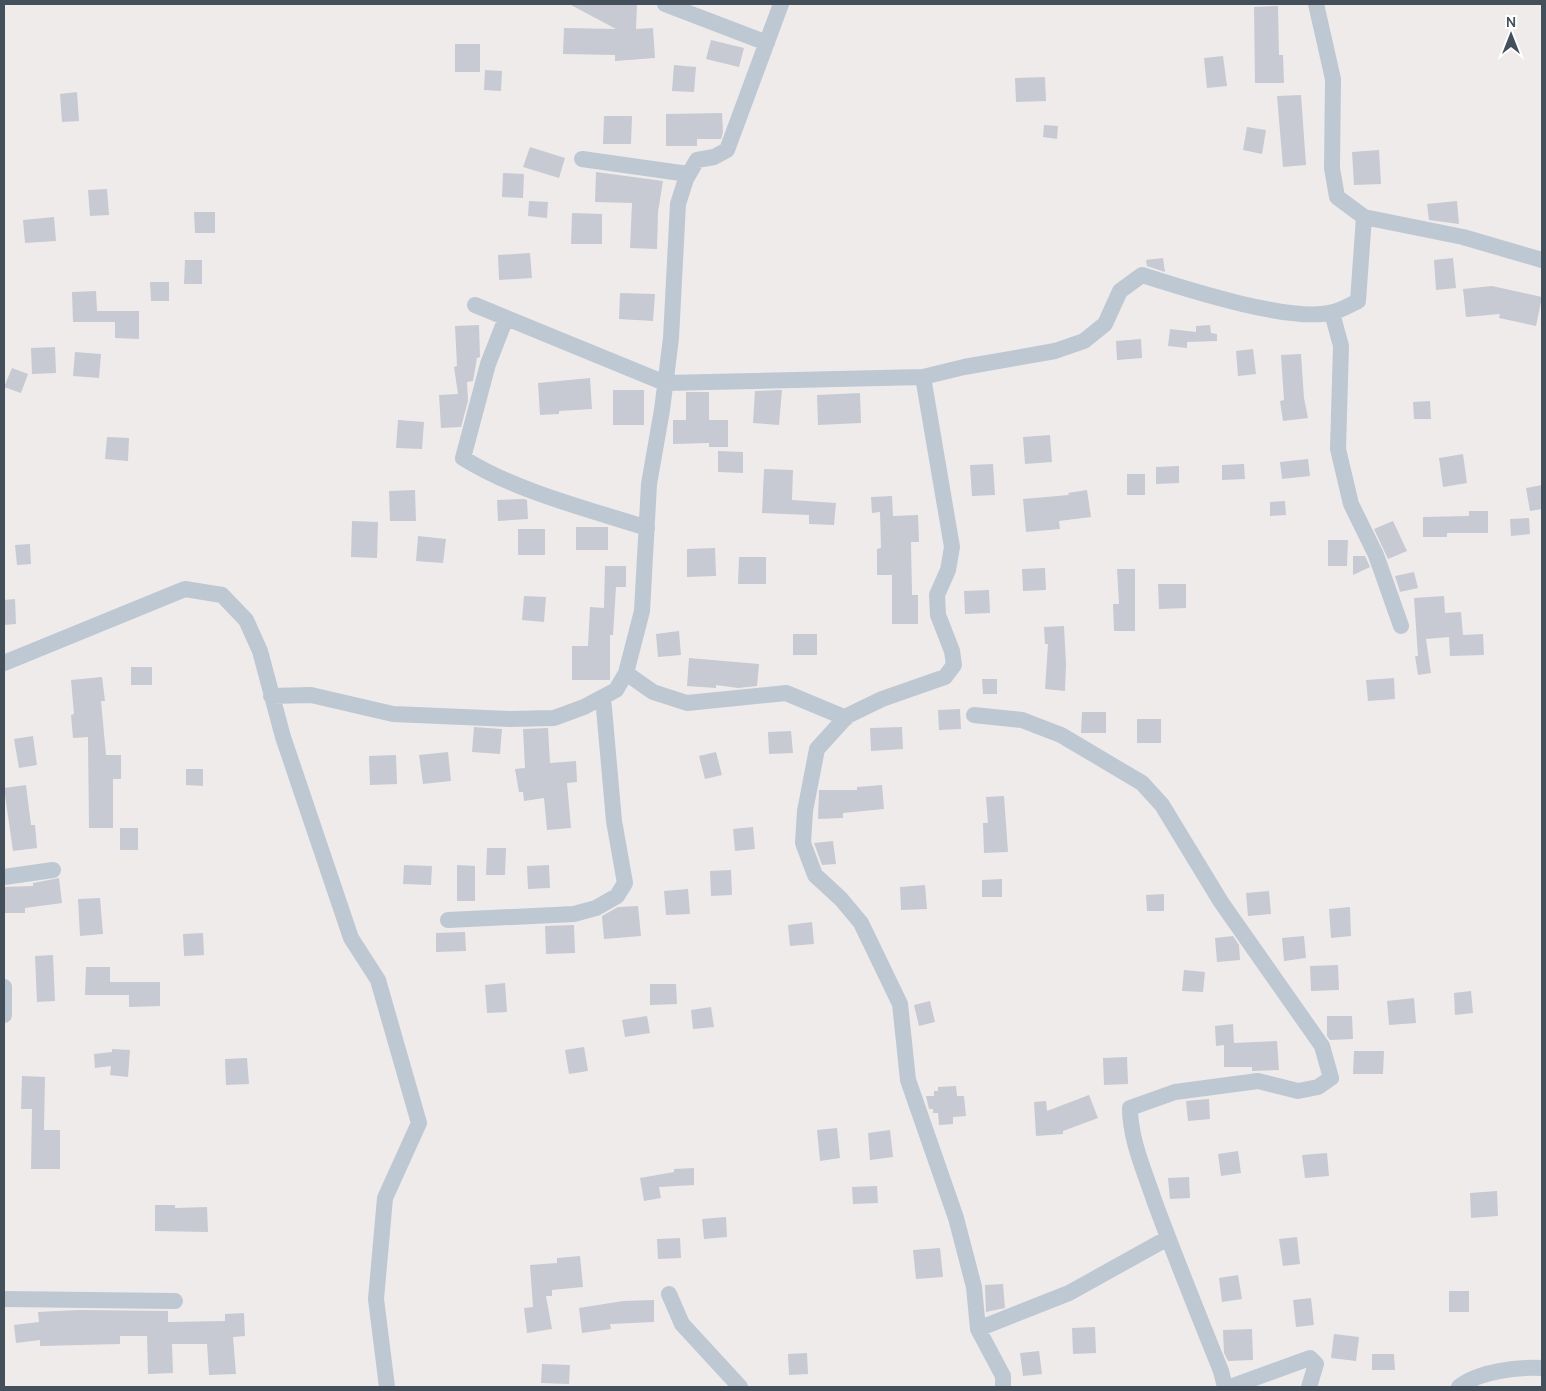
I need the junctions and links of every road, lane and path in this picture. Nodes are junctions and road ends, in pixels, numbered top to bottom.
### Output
1 (665, 4) edge
2 (781, 4) edge
3 (1316, 4) edge
4 (767, 43) junction
5 (582, 159) dead end
6 (688, 174) junction
7 (1364, 218) junction
8 (1542, 260) edge
9 (475, 305) dead end
10 (1332, 313) junction
11 (506, 318) junction
12 (922, 378) junction
13 (666, 383) junction
14 (647, 528) junction
15 (1401, 626) dead end
16 (4, 663) edge
17 (626, 673) junction
18 (271, 696) junction
19 (603, 697) junction
20 (974, 715) dead end
21 (846, 718) junction
22 (53, 870) dead end
23 (4, 877) edge
24 (448, 920) dead end
25 (4, 987) edge
26 (4, 1015) edge
27 (1168, 1238) junction
28 (669, 1294) dead end
29 (4, 1299) edge
30 (176, 1301) dead end
31 (978, 1329) junction
32 (1542, 1368) edge
33 (387, 1387) edge
34 (740, 1387) edge
35 (1003, 1387) edge
36 (1225, 1387) edge
37 (1230, 1387) edge
38 (1309, 1387) edge
39 (1459, 1387) edge

1 - 4 street
2 - 4 street
3 - 7 street
4 - 6 street
5 - 6 street
6 - 13 street
7 - 8 street
7 - 10 street
9 - 11 street
10 - 12 street
10 - 15 street
11 - 13 street
11 - 14 street
12 - 13 street
12 - 21 street
13 - 14 street
14 - 17 street
16 - 18 street
17 - 19 street
17 - 21 street
18 - 19 street
18 - 33 street
19 - 24 street
20 - 27 street
21 - 31 street
22 - 23 street
25 - 26 street
27 - 31 street
27 - 36 street
28 - 34 street
29 - 30 street
31 - 35 street
32 - 39 street
37 - 38 street

